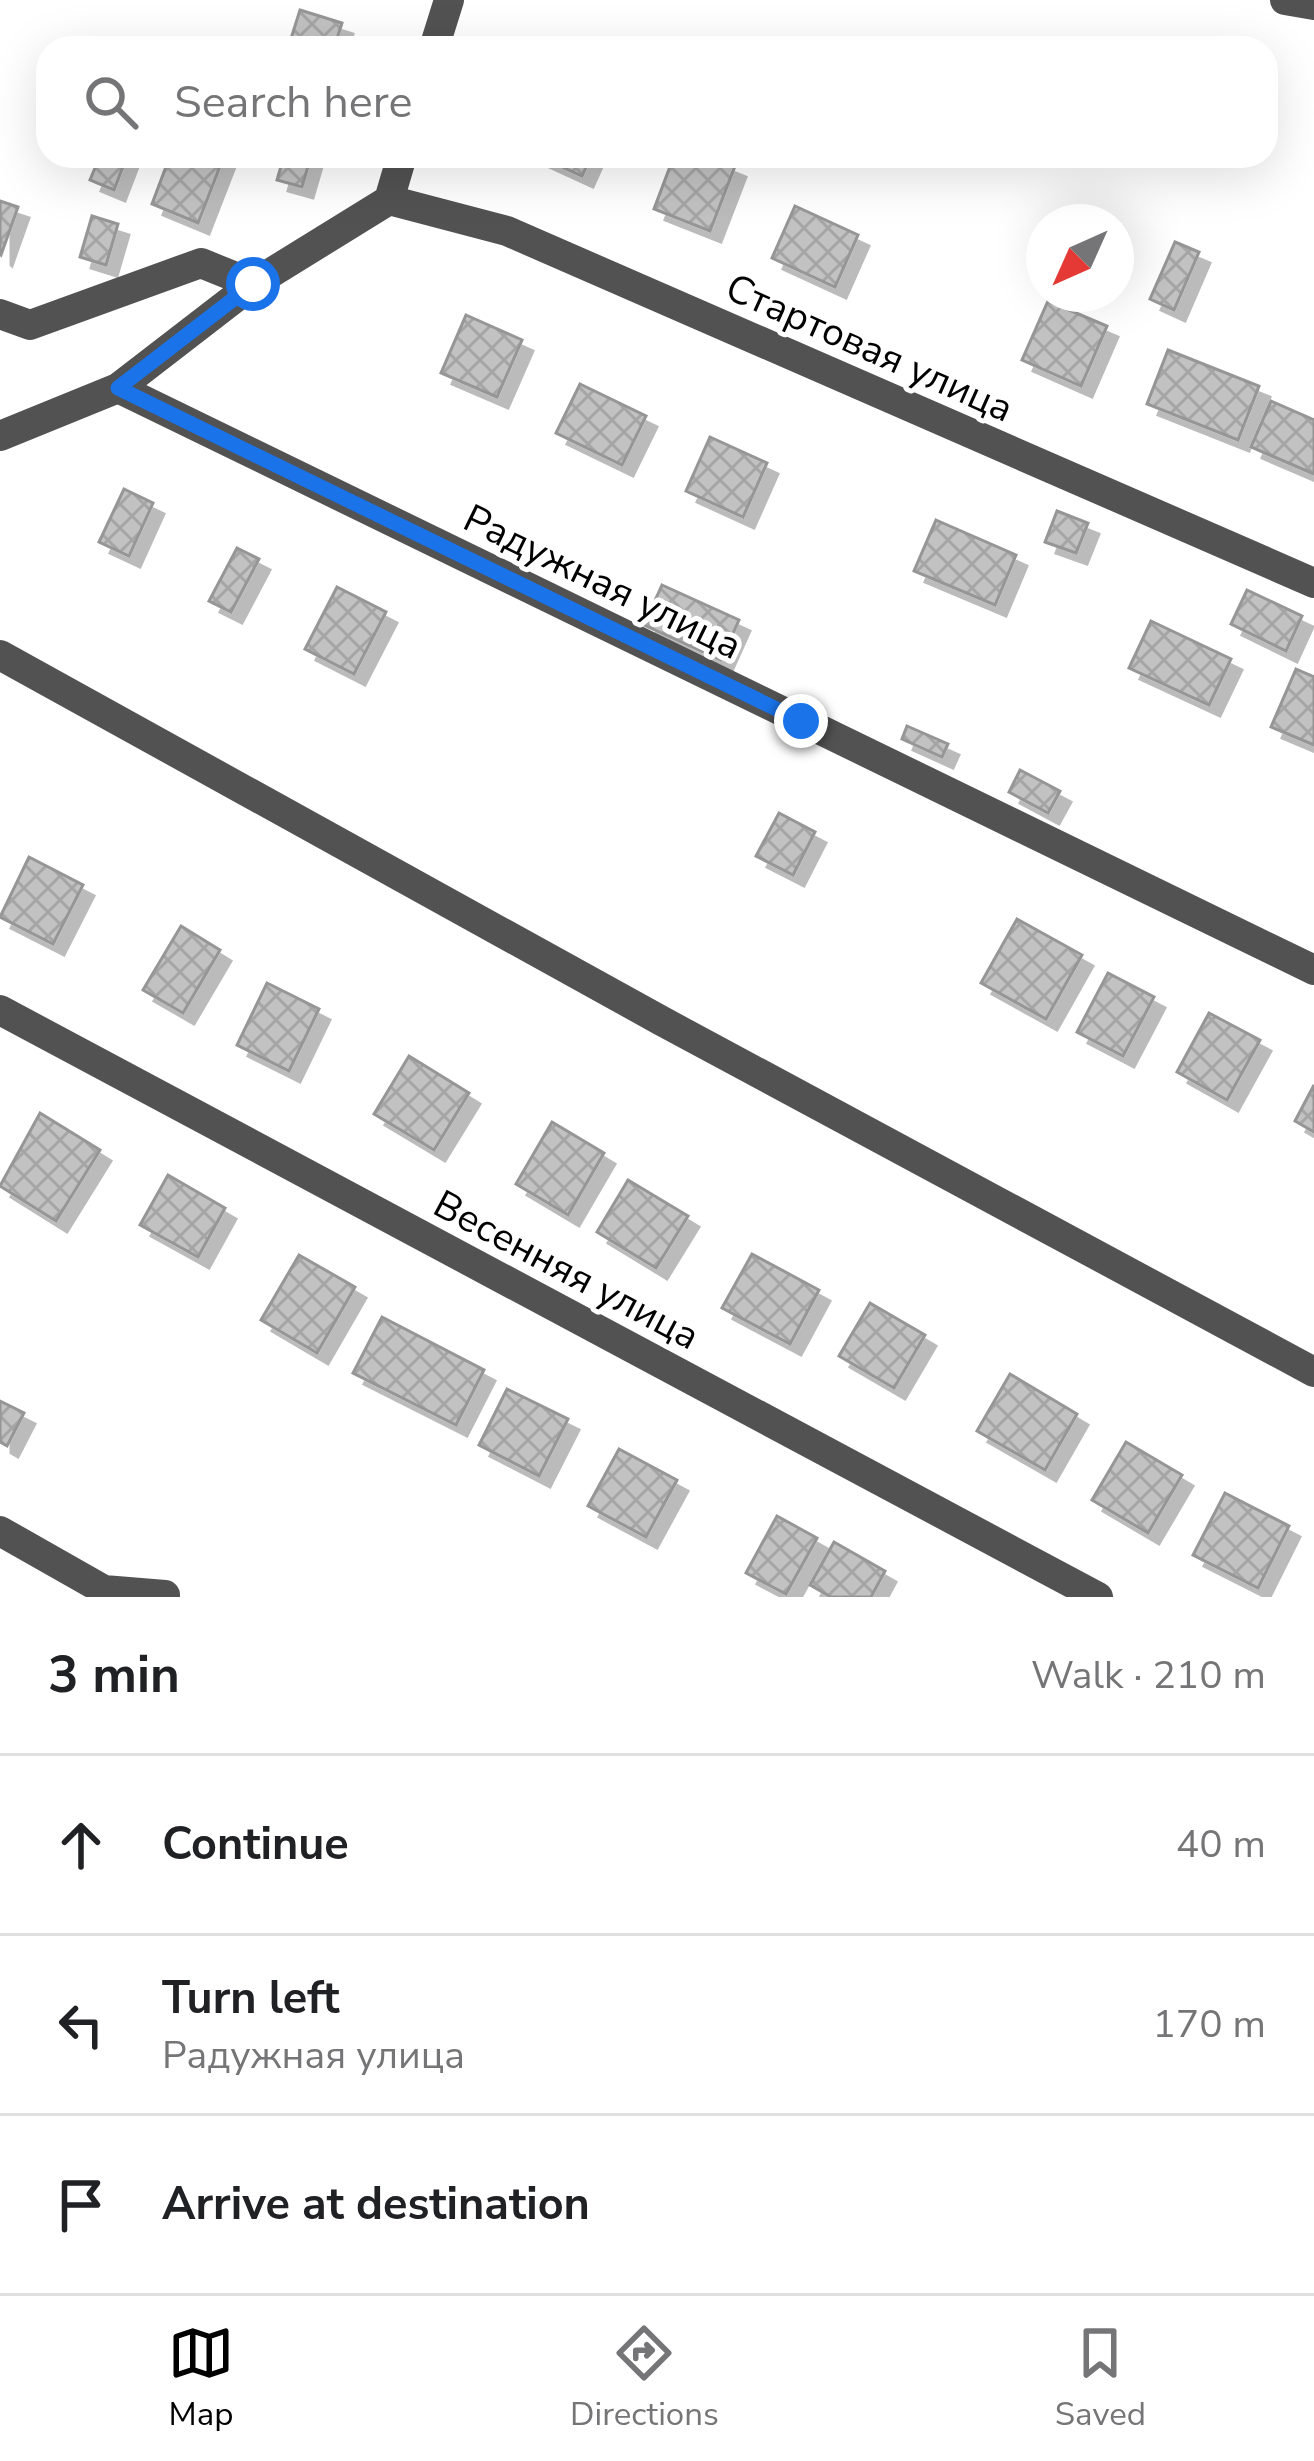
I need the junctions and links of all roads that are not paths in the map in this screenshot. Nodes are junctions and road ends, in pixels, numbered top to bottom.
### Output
1 (449, 0) edge
2 (1286, 0) edge
3 (1314, 4) edge
4 (438, 36) edge
5 (398, 168) edge
6 (388, 200) junction
7 (253, 284) junction
8 (0, 314) edge
9 (118, 388) junction
10 (0, 436) edge
11 (1314, 583) edge
12 (0, 655) edge
13 (1314, 970) edge
14 (0, 1010) edge
15 (1314, 1372) edge
16 (0, 1532) edge
17 (103, 1594) edge
18 (165, 1595) edge
19 (1098, 1597) edge

1 - 4 street
2 - 3 street
5 - 6 street
6 - 7 street
6 - 11 street, Стартовая улица
7 - 8 street
7 - 9 street
9 - 10 street
9 - 13 street, Радужная улица
12 - 15 street
14 - 19 street, Весенняя улица
16 - 17 street
17 - 18 street

